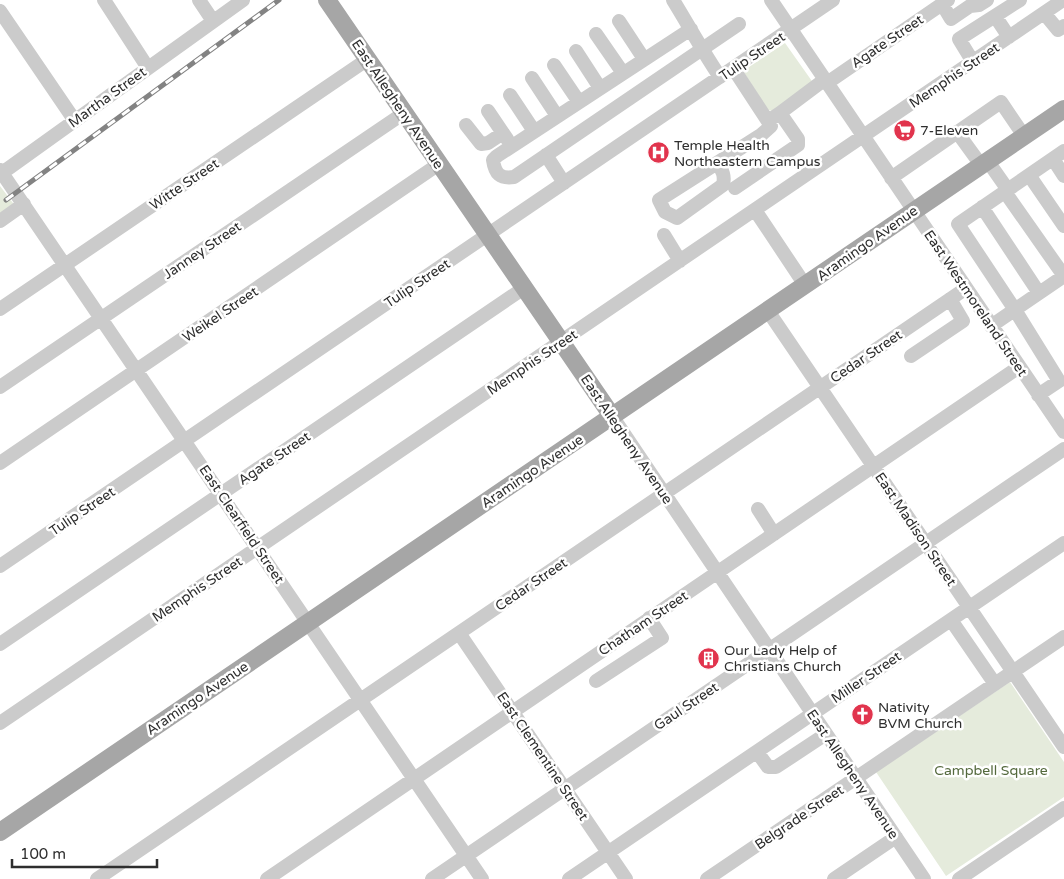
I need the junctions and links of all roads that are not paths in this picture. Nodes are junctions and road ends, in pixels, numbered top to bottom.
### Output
1 (104, 0) edge
2 (199, 0) edge
3 (243, 0) edge
4 (673, 0) edge
5 (771, 0) edge
6 (833, 0) edge
7 (987, 0) edge
8 (1020, 0) edge
9 (1064, 0) edge
10 (330, 1) edge
11 (945, 2) edge
12 (0, 11) edge
13 (1044, 13) junction
14 (995, 16) junction
15 (213, 21) junction
16 (619, 21) dead end
17 (739, 24) dead end
18 (692, 29) junction
19 (790, 29) junction
20 (1062, 32) edge
21 (596, 34) dead end
22 (1009, 37) junction
23 (702, 49) junction
24 (576, 51) dead end
25 (368, 59) junction
26 (644, 59) junction
27 (973, 62) junction
28 (554, 65) dead end
29 (148, 68) junction
30 (733, 68) junction
31 (623, 73) junction
32 (720, 77) junction
33 (532, 78) dead end
34 (826, 81) junction
35 (600, 88) junction
36 (510, 94) dead end
37 (579, 102) junction
38 (1064, 108) edge
39 (488, 111) dead end
40 (404, 113) junction
41 (780, 113) junction
42 (557, 116) junction
43 (74, 121) junction
44 (768, 121) junction
45 (466, 125) dead end
46 (534, 131) junction
47 (957, 132) junction
48 (503, 133) junction
49 (1024, 136) junction
50 (863, 137) junction
51 (512, 146) junction
52 (546, 155) junction
53 (1058, 155) edge
54 (717, 163) junction
55 (984, 163) junction
56 (439, 164) junction
57 (1, 171) edge
58 (1029, 175) junction
59 (1064, 176) edge
60 (891, 178) junction
61 (564, 183) junction
62 (735, 188) dead end
63 (1006, 191) junction
64 (24, 204) junction
65 (982, 208) junction
66 (755, 210) junction
67 (913, 210) junction
68 (0, 221) edge
69 (1064, 226) edge
70 (488, 235) junction
71 (664, 235) dead end
72 (680, 261) junction
73 (66, 264) junction
74 (1064, 276) edge
75 (805, 285) junction
76 (524, 288) junction
77 (966, 288) junction
78 (1039, 293) junction
79 (950, 299) junction
80 (0, 309) edge
81 (1015, 310) junction
82 (768, 311) junction
83 (102, 318) junction
84 (991, 326) junction
85 (561, 342) junction
86 (912, 356) dead end
87 (1019, 368) junction
88 (137, 370) junction
89 (0, 387) edge
90 (820, 388) junction
91 (1038, 395) junction
92 (612, 416) junction
93 (1064, 432) edge
94 (185, 441) junction
95 (1064, 449) edge
96 (0, 463) edge
97 (873, 466) junction
98 (221, 494) junction
99 (664, 494) junction
100 (758, 509) dead end
101 (774, 534) junction
102 (1064, 542) edge
103 (925, 543) junction
104 (258, 548) junction
105 (0, 566) edge
106 (718, 572) junction
107 (969, 607) junction
108 (650, 618) junction
109 (951, 620) junction
110 (308, 623) junction
111 (459, 633) junction
112 (1064, 637) edge
113 (0, 644) edge
114 (769, 649) junction
115 (1013, 672) junction
116 (596, 681) dead end
117 (995, 684) junction
118 (361, 701) junction
119 (512, 711) junction
120 (813, 714) junction
121 (0, 723) edge
122 (1058, 726) edge
123 (826, 734) junction
124 (1064, 746) edge
125 (757, 752) junction
126 (414, 778) junction
127 (856, 778) junction
128 (565, 788) junction
129 (1064, 808) edge
130 (0, 832) edge
131 (896, 837) junction
132 (608, 852) junction
133 (466, 856) junction
134 (97, 879) edge
135 (266, 879) edge
136 (432, 879) edge
137 (482, 879) edge
138 (569, 879) edge
139 (626, 879) edge
140 (707, 879) edge
141 (834, 879) edge
142 (924, 879) edge
143 (959, 879) edge

1 - 29 street
2 - 15 street
3 - 15 street, Martha Street
4 - 18 street
5 - 19 street, East Westmoreland Street
6 - 19 street, Tulip Street
7 - 11 street
8 - 14 street
9 - 13 street, Memphis Street
10 - 25 main road, East Allegheny Avenue
11 - 34 street, Agate Street
12 - 43 street
13 - 20 street
13 - 22 street, Memphis Street
14 - 22 street
14 - 27 street
15 - 29 street, Martha Street
16 - 26 street
17 - 23 street
18 - 23 street
18 - 26 street
19 - 30 street, Tulip Street
19 - 34 street, East Westmoreland Street
21 - 31 street
22 - 27 street, Memphis Street
23 - 32 street
23 - 52 street
24 - 35 street
25 - 40 main road, East Allegheny Avenue
25 - 73 street, Witte Street
26 - 31 street
27 - 50 street, Memphis Street
28 - 37 street
29 - 43 street, Martha Street
30 - 32 street, Tulip Street
30 - 44 street
31 - 35 street
32 - 61 street, Tulip Street
33 - 42 street
34 - 41 street, Agate Street
34 - 50 street, East Westmoreland Street
35 - 37 street
36 - 46 street
37 - 42 street
38 - 49 main road, Aramingo Avenue
39 - 48 street
40 - 56 main road, East Allegheny Avenue
40 - 83 street, Janney Street
41 - 44 street, Agate Street
41 - 62 street
42 - 46 street
43 - 57 street, Martha Street
44 - 54 street
45 - 48 street
46 - 51 street
47 - 49 street
47 - 55 street
47 - 60 street
48 - 51 street
49 - 55 main road, Aramingo Avenue
50 - 60 street, East Westmoreland Street
50 - 66 street, Memphis Street
51 - 52 street
52 - 61 street
53 - 58 street
53 - 59 street
54 - 54 street
55 - 63 street
55 - 67 main road, Aramingo Avenue
56 - 70 main road, East Allegheny Avenue
56 - 88 street, Weikel Street
57 - 64 street, East Clearfield Street
58 - 63 street
58 - 69 street
60 - 67 street, East Westmoreland Street
61 - 70 street, Tulip Street
63 - 65 street
63 - 74 street
64 - 68 street
64 - 73 street, East Clearfield Street
65 - 78 street
65 - 81 street
66 - 72 street, Memphis Street
66 - 75 street
67 - 75 main road, Aramingo Avenue
67 - 77 street, East Westmoreland Street
70 - 76 main road, East Allegheny Avenue
70 - 94 street, Tulip Street
71 - 72 street
72 - 85 street, Memphis Street
73 - 80 street, Witte Street
73 - 83 street, East Clearfield Street
74 - 78 street
75 - 82 main road, Aramingo Avenue
76 - 85 main road, East Allegheny Avenue
76 - 98 street, Agate Street
77 - 79 street, Cedar Street
77 - 84 street, East Westmoreland Street
78 - 81 street
79 - 86 street
79 - 90 street, Cedar Street
81 - 84 street
81 - 91 street
82 - 90 street, East Madison Street
82 - 92 main road, Aramingo Avenue
83 - 88 street, East Clearfield Street
83 - 89 street, Janney Street
84 - 87 street, East Westmoreland Street
85 - 92 main road, East Allegheny Avenue
85 - 104 street, Memphis Street
87 - 91 street, East Westmoreland Street
87 - 97 street, Chatham Street
88 - 94 street, East Clearfield Street
88 - 96 street, Weikel Street
90 - 97 street, East Madison Street
90 - 99 street, Cedar Street
91 - 93 street, East Westmoreland Street
92 - 99 street, East Allegheny Avenue
92 - 110 main road, Aramingo Avenue
94 - 98 street, East Clearfield Street
94 - 105 street, Tulip Street
95 - 103 street, Gaul Street
97 - 101 street, Chatham Street
97 - 103 street, East Madison Street
98 - 104 street, East Clearfield Street
98 - 113 street, Agate Street
99 - 106 street, East Allegheny Avenue
99 - 111 street, Cedar Street
100 - 101 street
101 - 106 street, Chatham Street
102 - 107 street, Miller Street
103 - 107 street, East Madison Street
103 - 114 street, Gaul Street
104 - 110 street, East Clearfield Street
104 - 121 street, Memphis Street
106 - 108 street, Chatham Street
106 - 114 street, East Allegheny Avenue
107 - 109 street, Miller Street
107 - 115 street, East Madison Street
108 - 116 street
108 - 119 street, Chatham Street
109 - 117 street
109 - 120 street, Miller Street
110 - 118 street, East Clearfield Street
110 - 130 main road, Aramingo Avenue
111 - 118 street, Cedar Street
111 - 119 street, East Clementine Street
112 - 115 street, Belgrade Street
114 - 120 street, East Allegheny Avenue
114 - 128 street, Gaul Street
115 - 117 street, Belgrade Street
115 - 122 street, East Madison Street
117 - 127 street, Belgrade Street
118 - 126 street, East Clearfield Street
118 - 134 street, Cedar Street
119 - 126 street, Chatham Street
119 - 128 street, East Clementine Street
120 - 123 street, East Allegheny Avenue
120 - 125 street, Miller Street
122 - 124 street, East Madison Street
123 - 125 street
123 - 127 street, East Allegheny Avenue
125 - 132 street, Miller Street
126 - 133 street, East Clearfield Street
126 - 135 street, Chatham Street
127 - 131 street, East Allegheny Avenue
127 - 140 street, Belgrade Street
128 - 132 street, East Clementine Street
128 - 133 street, Gaul Street
129 - 143 street
131 - 141 street
131 - 142 street, East Allegheny Avenue
132 - 138 street, Miller Street
132 - 139 street, East Clementine Street
133 - 136 street, Gaul Street
133 - 137 street, East Clearfield Street

